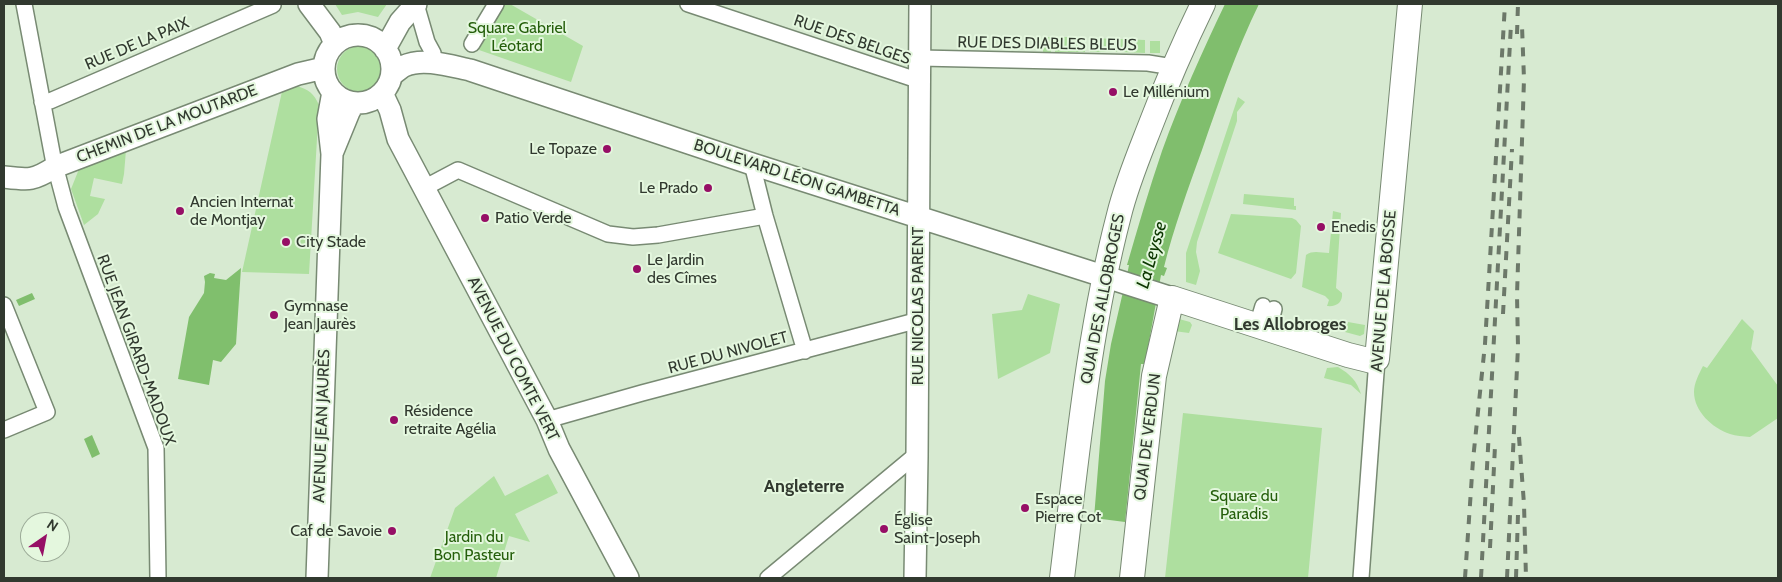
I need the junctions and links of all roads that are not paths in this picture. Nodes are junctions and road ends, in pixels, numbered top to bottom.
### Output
1 (24, 4) edge
2 (309, 4) edge
3 (322, 4) edge
4 (404, 4) edge
5 (416, 4) edge
6 (496, 4) edge
7 (688, 4) edge
8 (920, 4) edge
9 (1202, 4) edge
10 (1410, 4) edge
11 (273, 5) edge
12 (341, 41) junction
13 (472, 44) dead end
14 (381, 46) junction
15 (434, 53) junction
16 (920, 58) junction
17 (1173, 67) junction
18 (324, 68) junction
19 (470, 70) junction
20 (920, 81) junction
21 (333, 92) junction
22 (373, 94) junction
23 (42, 102) junction
24 (332, 154) junction
25 (752, 164) junction
26 (55, 168) junction
27 (6, 178) edge
28 (424, 188) junction
29 (765, 216) junction
30 (919, 217) junction
31 (1115, 280) junction
32 (1164, 296) junction
33 (4, 305) edge
34 (918, 320) junction
35 (805, 351) junction
36 (1378, 359) junction
37 (547, 420) junction
38 (4, 430) edge
39 (917, 454) junction
40 (158, 578) edge
41 (317, 578) edge
42 (628, 578) edge
43 (768, 578) edge
44 (915, 578) edge
45 (1062, 578) edge
46 (1132, 578) edge
47 (1361, 578) edge

1 - 23 street, RUE JEAN GIRARD-MADOUX
2 - 12 main road
3 - 12 main road
4 - 14 main road
5 - 14 main road
5 - 15 street
6 - 13 street
7 - 20 street, RUE DES BELGES
8 - 16 main road, RUE NICOLAS PARENT
9 - 17 main road, QUAI DES ALLOBROGES
10 - 36 main road, AVENUE DE LA BOISSE
11 - 23 street, RUE DE LA PAIX
12 - 14 main road
12 - 18 main road
14 - 15 main road, BOULEVARD LÉON GAMBETTA
14 - 22 main road
15 - 19 main road, BOULEVARD LÉON GAMBETTA
16 - 17 street, RUE DES DIABLES BLEUS
16 - 20 main road, RUE NICOLAS PARENT
17 - 31 main road, QUAI DES ALLOBROGES
18 - 21 main road
18 - 26 main road, CHEMIN DE LA MOUTARDE
19 - 22 main road, BOULEVARD LÉON GAMBETTA
19 - 25 main road, BOULEVARD LÉON GAMBETTA
20 - 30 main road, RUE NICOLAS PARENT
21 - 22 main road
21 - 24 main road, AVENUE JEAN JAURÈS
22 - 24 main road, AVENUE JEAN JAURÈS
22 - 28 main road, AVENUE DU COMTE VERT
23 - 26 street, RUE JEAN GIRARD-MADOUX
24 - 41 main road, AVENUE JEAN JAURÈS
25 - 29 street
25 - 30 main road, BOULEVARD LÉON GAMBETTA
26 - 27 main road, CHEMIN DE LA MOUTARDE
26 - 40 street, RUE JEAN GIRARD-MADOUX
28 - 29 street
28 - 37 main road, AVENUE DU COMTE VERT
29 - 35 street
30 - 31 main road, BOULEVARD LÉON GAMBETTA
30 - 34 main road, RUE NICOLAS PARENT
31 - 32 main road, BOULEVARD LÉON GAMBETTA
31 - 45 main road, QUAI DES ALLOBROGES
32 - 36 main road
32 - 46 main road, QUAI DE VERDUN
33 - 38 street
34 - 35 street, RUE DU NIVOLET
34 - 39 main road, RUE NICOLAS PARENT
35 - 37 street, RUE DU NIVOLET
36 - 47 street, AVENUE DE LA BOISSE
37 - 42 main road, AVENUE DU COMTE VERT
39 - 43 street
39 - 44 main road, RUE NICOLAS PARENT

